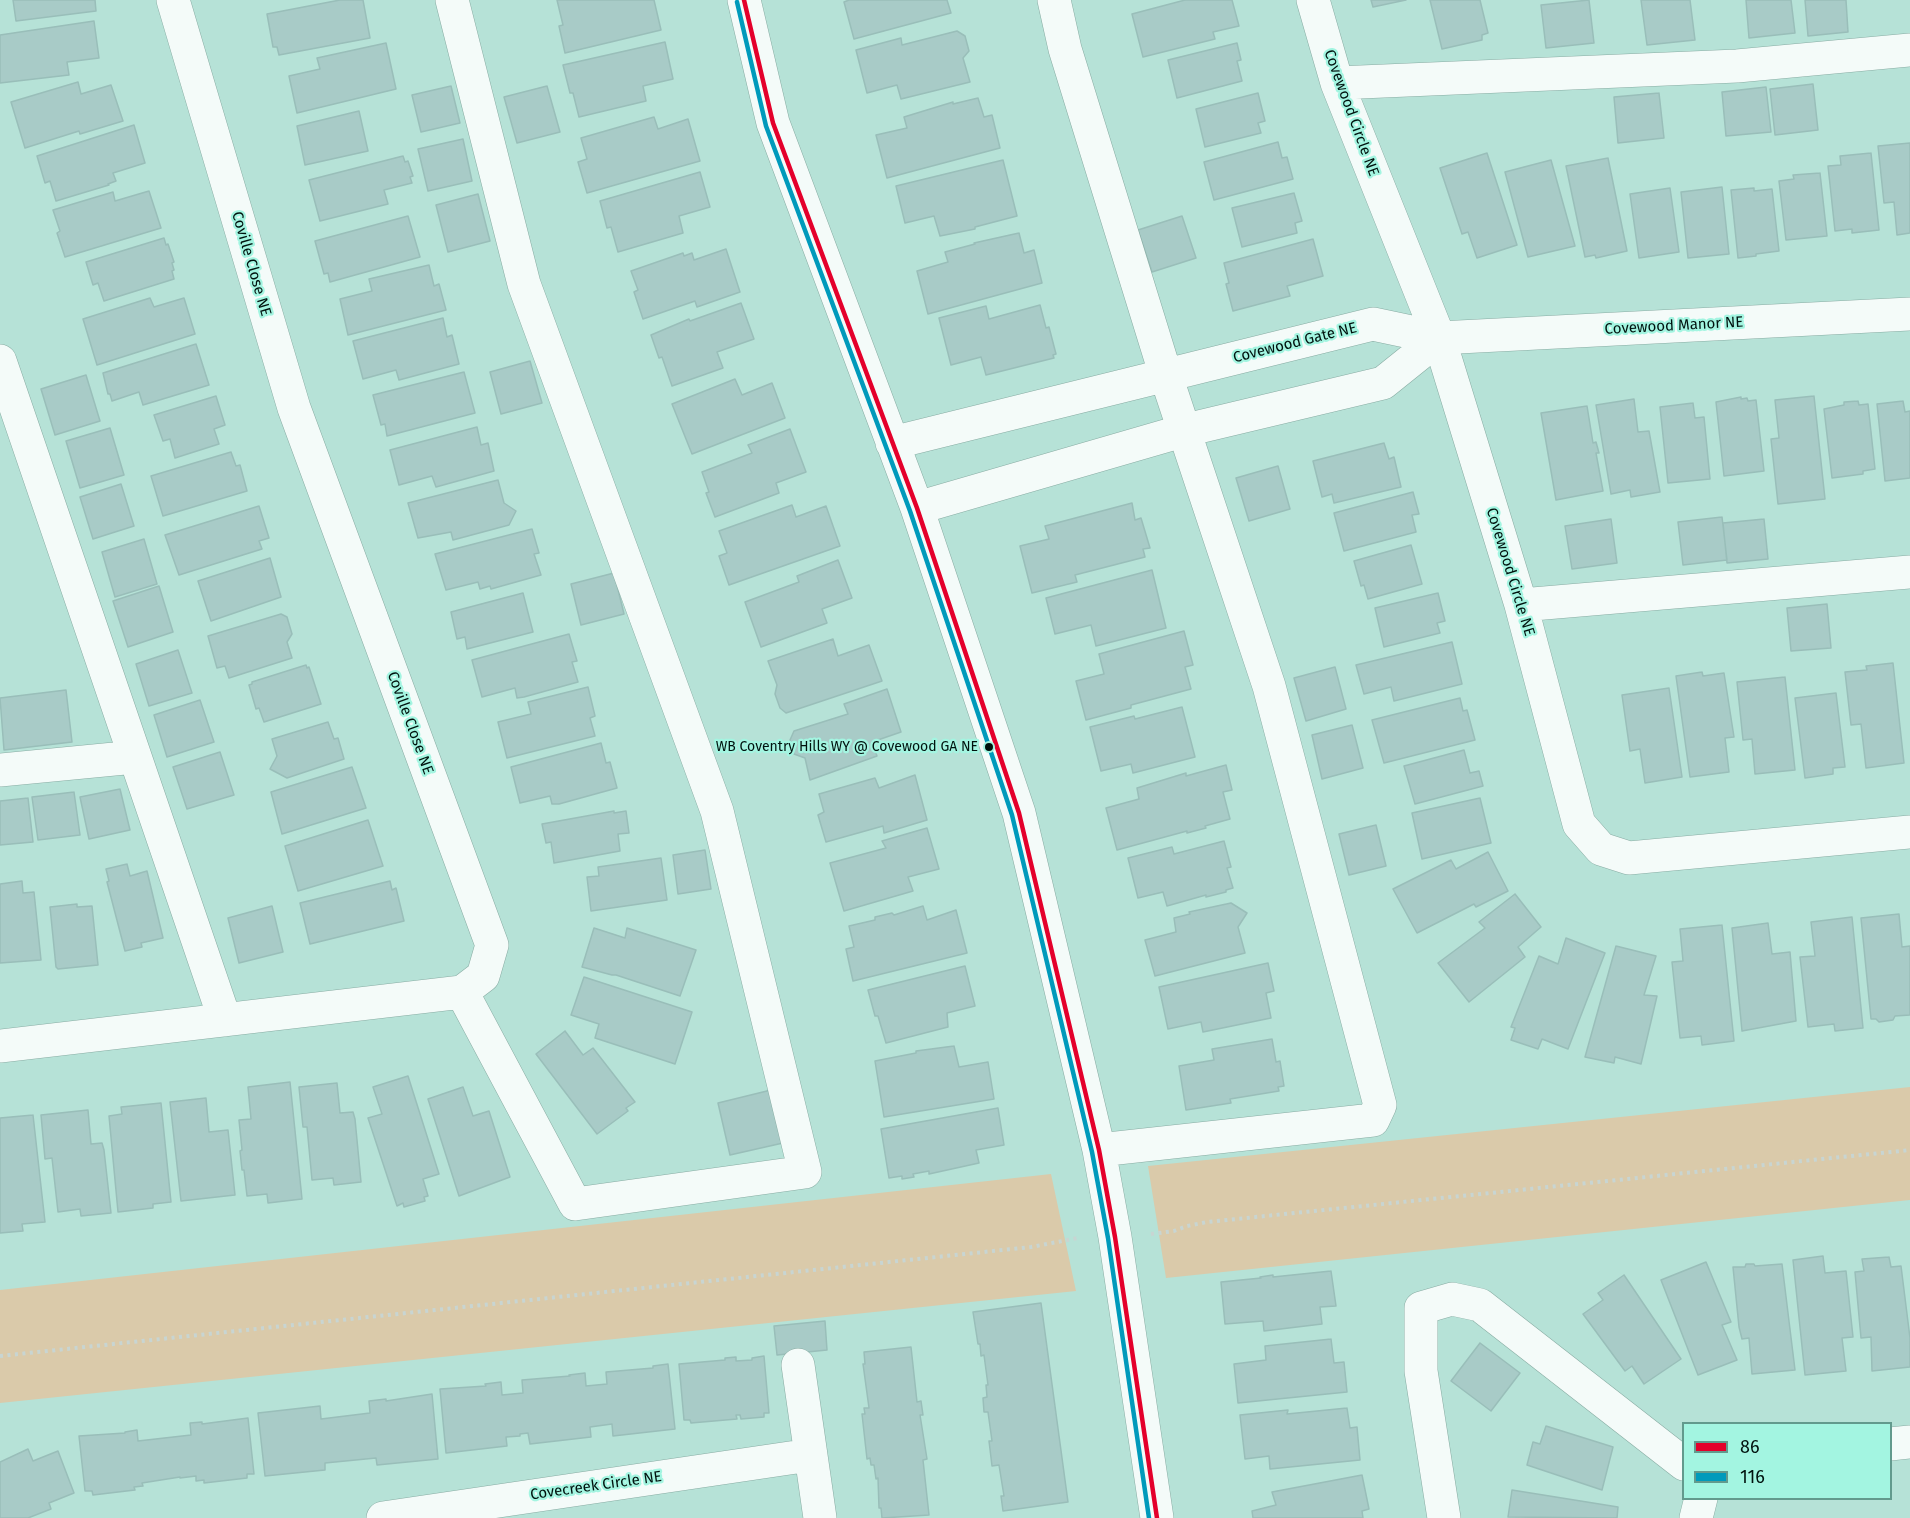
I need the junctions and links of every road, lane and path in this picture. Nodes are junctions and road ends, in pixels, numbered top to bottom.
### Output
1 (173, 0) edge
2 (453, 0) edge
3 (744, 0) edge
4 (1054, 0) edge
5 (1313, 0) edge
6 (1910, 50) edge
7 (1337, 83) junction
8 (1910, 314) edge
9 (1439, 338) junction
10 (0, 361) edge
11 (1166, 376) junction
12 (1186, 430) junction
13 (892, 443) junction
14 (917, 508) junction
15 (1910, 572) edge
16 (1521, 605) junction
17 (135, 757) junction
18 (0, 770) edge
19 (1910, 832) edge
20 (462, 992) junction
21 (225, 1020) junction
22 (0, 1046) edge
23 (1099, 1150) junction
24 (1910, 1150) edge
25 (1116, 1237) junction
26 (0, 1356) edge
27 (798, 1365) dead end
28 (1910, 1442) edge
29 (1892, 1444) edge
30 (810, 1455) junction
31 (1682, 1463) edge
32 (1700, 1500) edge
33 (383, 1518) edge
34 (820, 1518) edge
35 (1157, 1518) edge
36 (1444, 1518) edge
37 (1696, 1518) edge

1 - 20 street, Coville Close NE
2 - 20 street
3 - 13 street
4 - 11 street
5 - 7 street, Covewood Circle NE
6 - 7 street
7 - 9 street, Covewood Circle NE
8 - 9 street, Covewood Manor NE
9 - 11 street, Covewood Gate NE
9 - 12 street
9 - 16 street, Covewood Circle NE
10 - 17 street
11 - 12 street
11 - 13 street, Covewood Gate NE
12 - 14 street
12 - 23 street
13 - 14 street
14 - 23 street
15 - 16 street
16 - 19 street, Covewood Circle NE
17 - 18 street
17 - 21 street
20 - 21 street
21 - 22 street
23 - 25 street
24 - 25 path
25 - 26 path
25 - 35 street
27 - 30 street
28 - 29 street
30 - 33 street, Covecreek Circle NE
30 - 34 street
31 - 36 street
32 - 37 street

